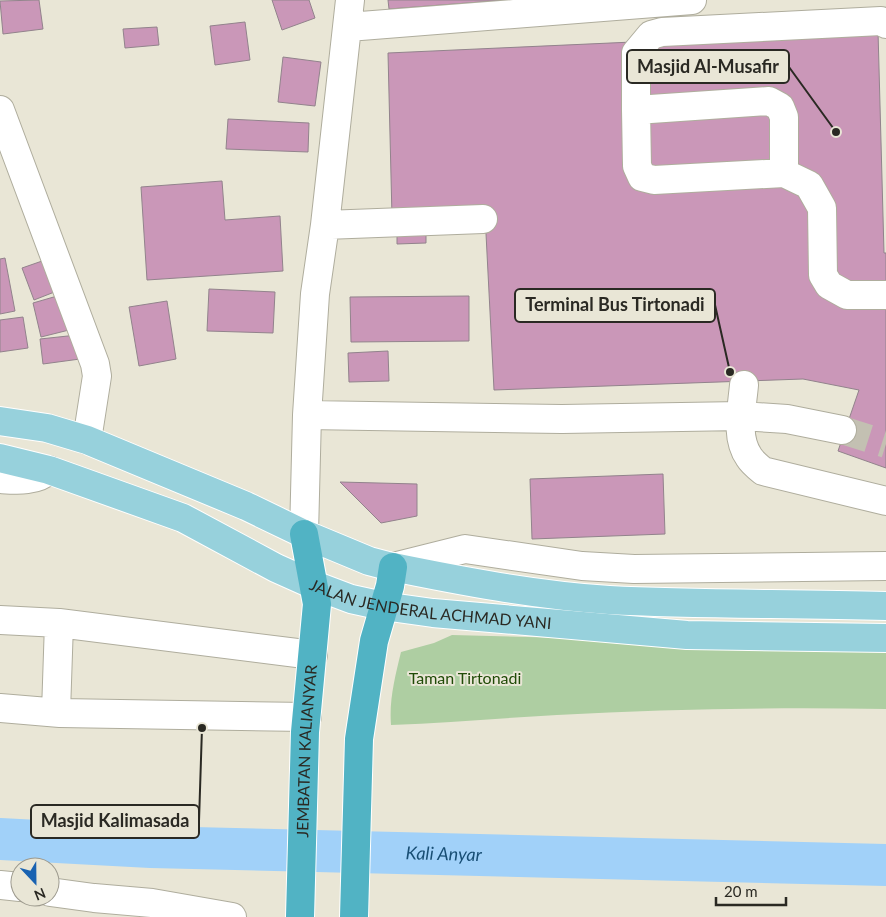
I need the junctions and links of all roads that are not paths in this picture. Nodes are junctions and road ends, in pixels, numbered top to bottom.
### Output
1 (350, 0) edge
2 (692, 0) edge
3 (886, 24) edge
4 (348, 27) junction
5 (0, 110) edge
6 (636, 110) junction
7 (784, 173) junction
8 (483, 219) dead end
9 (325, 225) junction
10 (886, 295) edge
11 (744, 386) dead end
12 (307, 415) junction
13 (741, 416) junction
14 (0, 421) edge
15 (842, 430) tunnel mouth
16 (87, 440) junction
17 (0, 458) edge
18 (49, 470) junction
19 (0, 479) edge
20 (886, 501) edge
21 (246, 506) junction
22 (304, 534) junction
23 (230, 543) junction
24 (886, 566) edge
25 (393, 567) junction
26 (314, 585) junction
27 (383, 606) junction
28 (886, 606) edge
29 (0, 620) edge
30 (59, 623) junction
31 (886, 638) edge
32 (313, 655) junction
33 (0, 708) edge
34 (56, 712) junction
35 (306, 724) junction
36 (60, 893) edge
37 (232, 917) edge
38 (300, 917) edge
39 (354, 917) edge

1 - 4 street
2 - 4 street
3 - 6 street
4 - 9 street
5 - 16 street
6 - 7 street
6 - 7 street
7 - 10 street
8 - 9 street
9 - 12 street
11 - 13 street
12 - 13 street
12 - 22 street
13 - 15 street
13 - 20 street
14 - 16 main road, JALAN JENDERAL ACHMAD YANI
16 - 21 main road, JALAN JENDERAL ACHMAD YANI
17 - 18 main road, JALAN JENDERAL ACHMAD YANI
18 - 19 street
18 - 23 main road, JALAN JENDERAL ACHMAD YANI
21 - 22 main road, JALAN JENDERAL ACHMAD YANI
21 - 23 main road
22 - 25 main road, JALAN JENDERAL ACHMAD YANI
22 - 26 highway, JEMBATAN KALIANYAR
23 - 26 main road, JALAN JENDERAL ACHMAD YANI
24 - 25 street
25 - 27 highway
25 - 28 main road, JALAN JENDERAL ACHMAD YANI
26 - 27 main road, JALAN JENDERAL ACHMAD YANI
26 - 32 highway, JEMBATAN KALIANYAR
27 - 31 main road, JALAN JENDERAL ACHMAD YANI
27 - 39 highway
29 - 30 street
30 - 32 street
30 - 34 street
32 - 35 highway, JEMBATAN KALIANYAR
33 - 34 street
34 - 35 street
35 - 38 highway, JEMBATAN KALIANYAR
36 - 37 street

